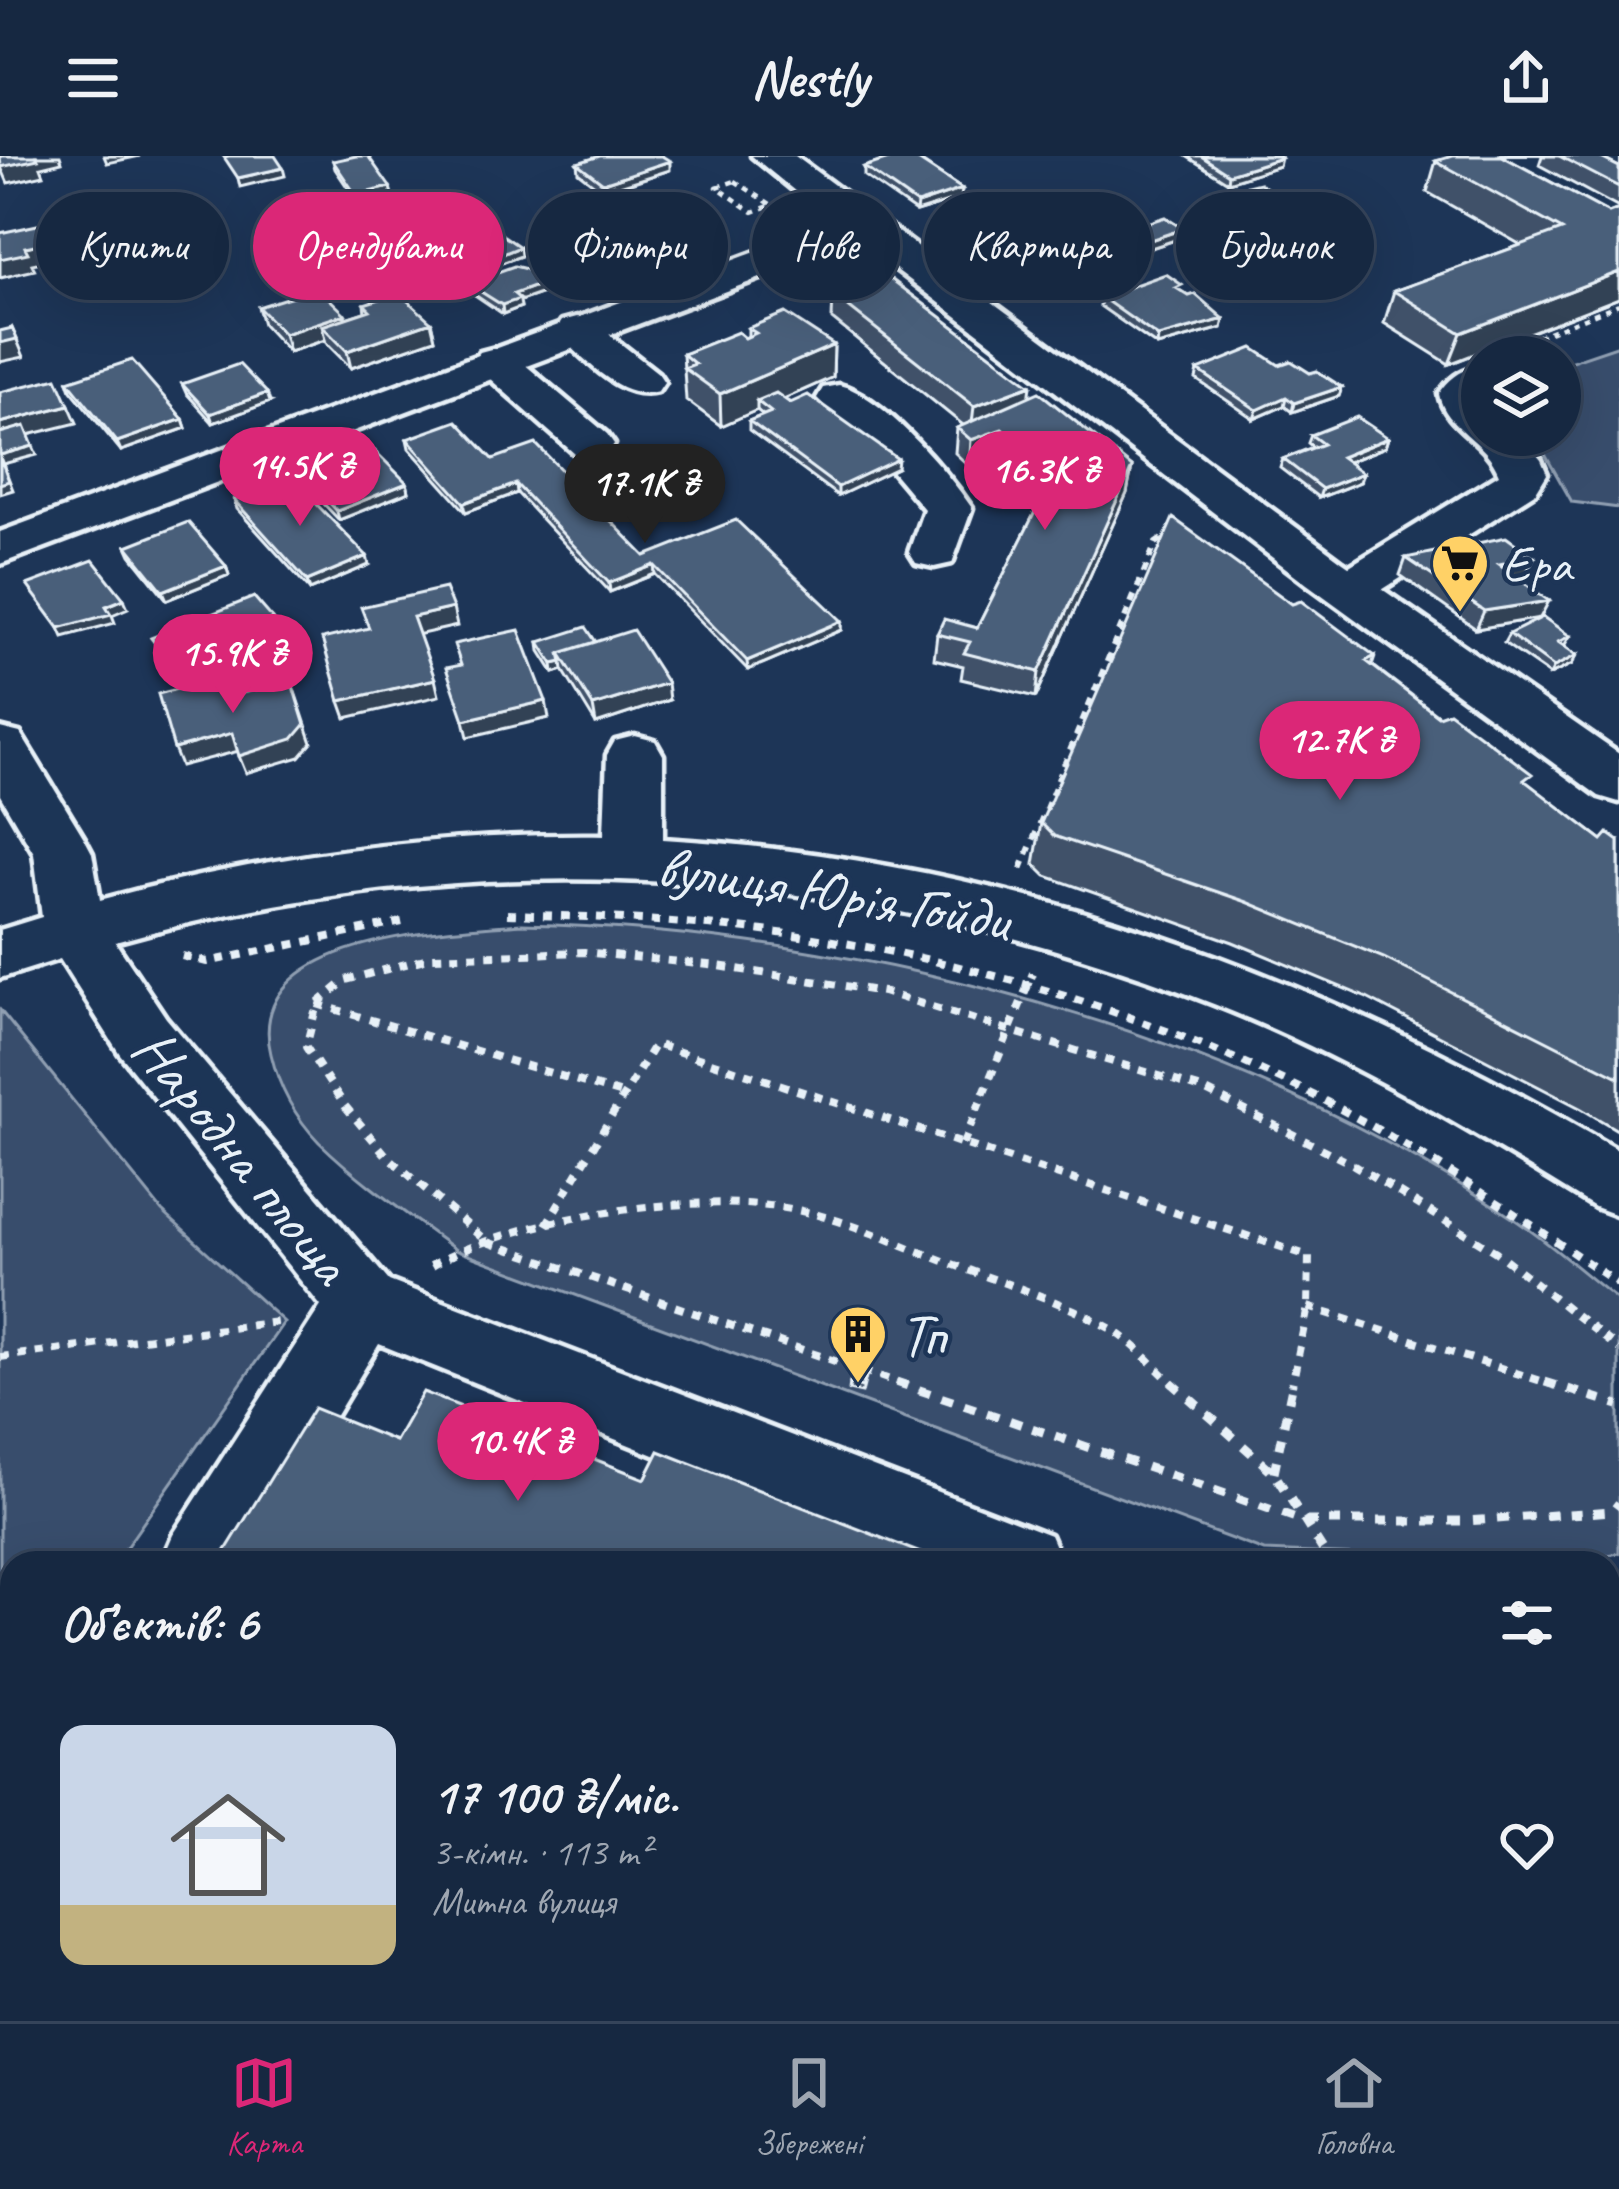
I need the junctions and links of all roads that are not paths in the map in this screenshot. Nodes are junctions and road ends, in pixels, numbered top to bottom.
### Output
1 (771, 156) edge
2 (1540, 156) edge
3 (1592, 156) edge
4 (1619, 164) edge
5 (818, 192) edge
6 (1619, 220) edge
7 (900, 259) edge
8 (752, 267) edge
9 (577, 331) junction
10 (495, 361) junction
11 (642, 382) dead end
12 (839, 398) dead end
13 (591, 444) dead end
14 (953, 444) edge
15 (1514, 456) edge
16 (909, 461) junction
17 (0, 549) edge
18 (934, 552) dead end
19 (1348, 589) junction
20 (0, 747) edge
21 (635, 754) dead end
22 (1619, 782) edge
23 (633, 860) junction
24 (74, 930) junction
25 (0, 954) edge
26 (1619, 1186) edge
27 (363, 1304) junction
28 (209, 1551) edge
29 (991, 1551) edge

1 - 5 main road
2 - 6 main road
3 - 4 main road
7 - 19 main road
8 - 9 main road
9 - 10 main road
9 - 11 main road
10 - 13 main road
10 - 17 main road
12 - 16 main road
14 - 16 main road
15 - 19 main road
16 - 18 main road
19 - 22 main road
20 - 24 main road
21 - 23 main road
23 - 24 main road, вулиця Юрія Гойди
23 - 26 main road, вулиця Юрія Гойди
24 - 25 main road, вулиця Юрія Гойди
24 - 27 main road, Народна площа
27 - 28 main road, Народна площа
27 - 29 main road

